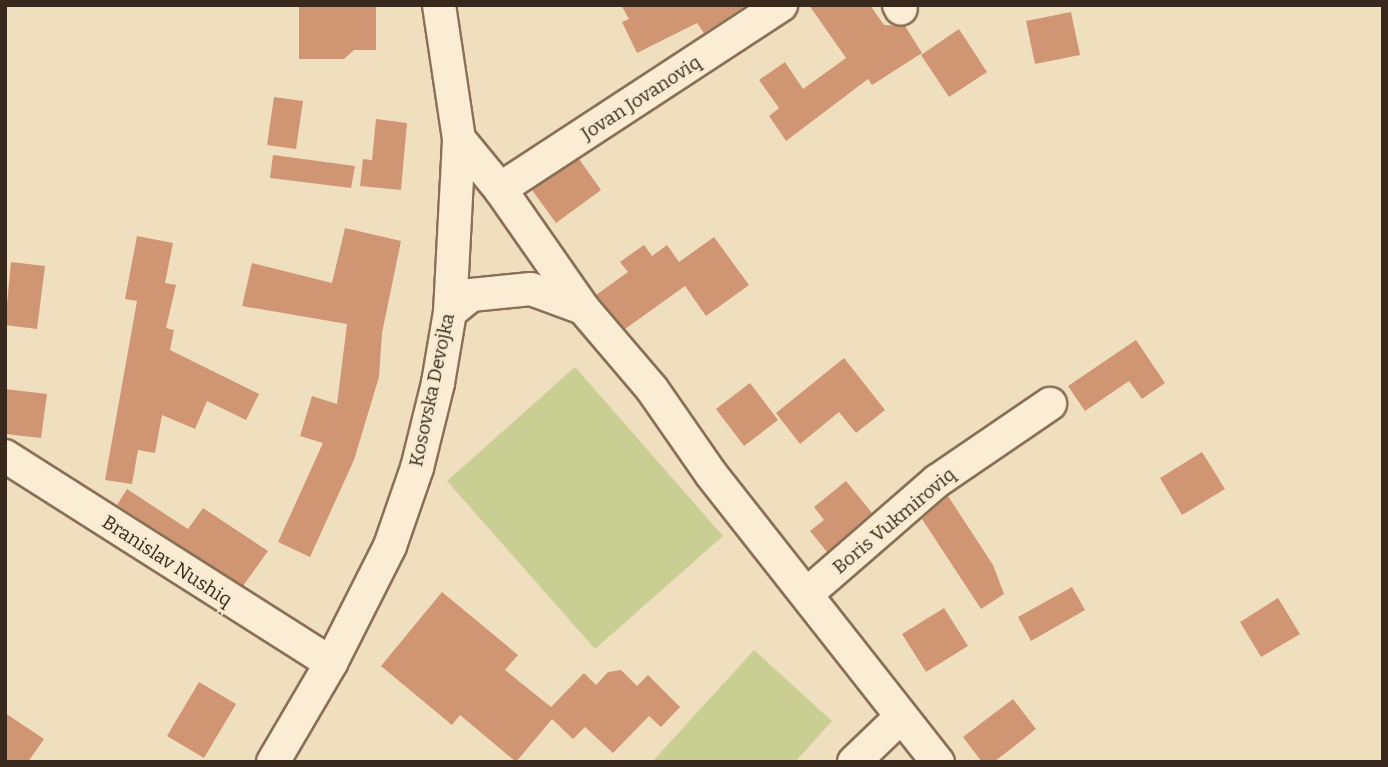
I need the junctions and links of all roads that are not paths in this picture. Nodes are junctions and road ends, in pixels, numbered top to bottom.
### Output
1 (439, 5) edge
2 (781, 5) edge
3 (459, 139) junction
4 (500, 189) junction
5 (583, 308) junction
6 (450, 312) junction
7 (1050, 404) dead end
8 (5, 456) edge
9 (808, 593) junction
10 (331, 663) junction
11 (901, 717) junction
12 (287, 757) edge
13 (854, 762) edge
14 (938, 762) edge

1 - 3 street, Kosovska Devojka
2 - 4 street, Jovan Jovanoviq
3 - 4 street
3 - 6 street, Kosovska Devojka
4 - 5 street
5 - 6 street
5 - 9 street
6 - 10 street, Kosovska Devojka
7 - 9 street, Boris Vukmiroviq
8 - 10 street, Branislav Nushiq
9 - 11 street
10 - 12 street, Kosovska Devojka
11 - 13 street
11 - 14 street

